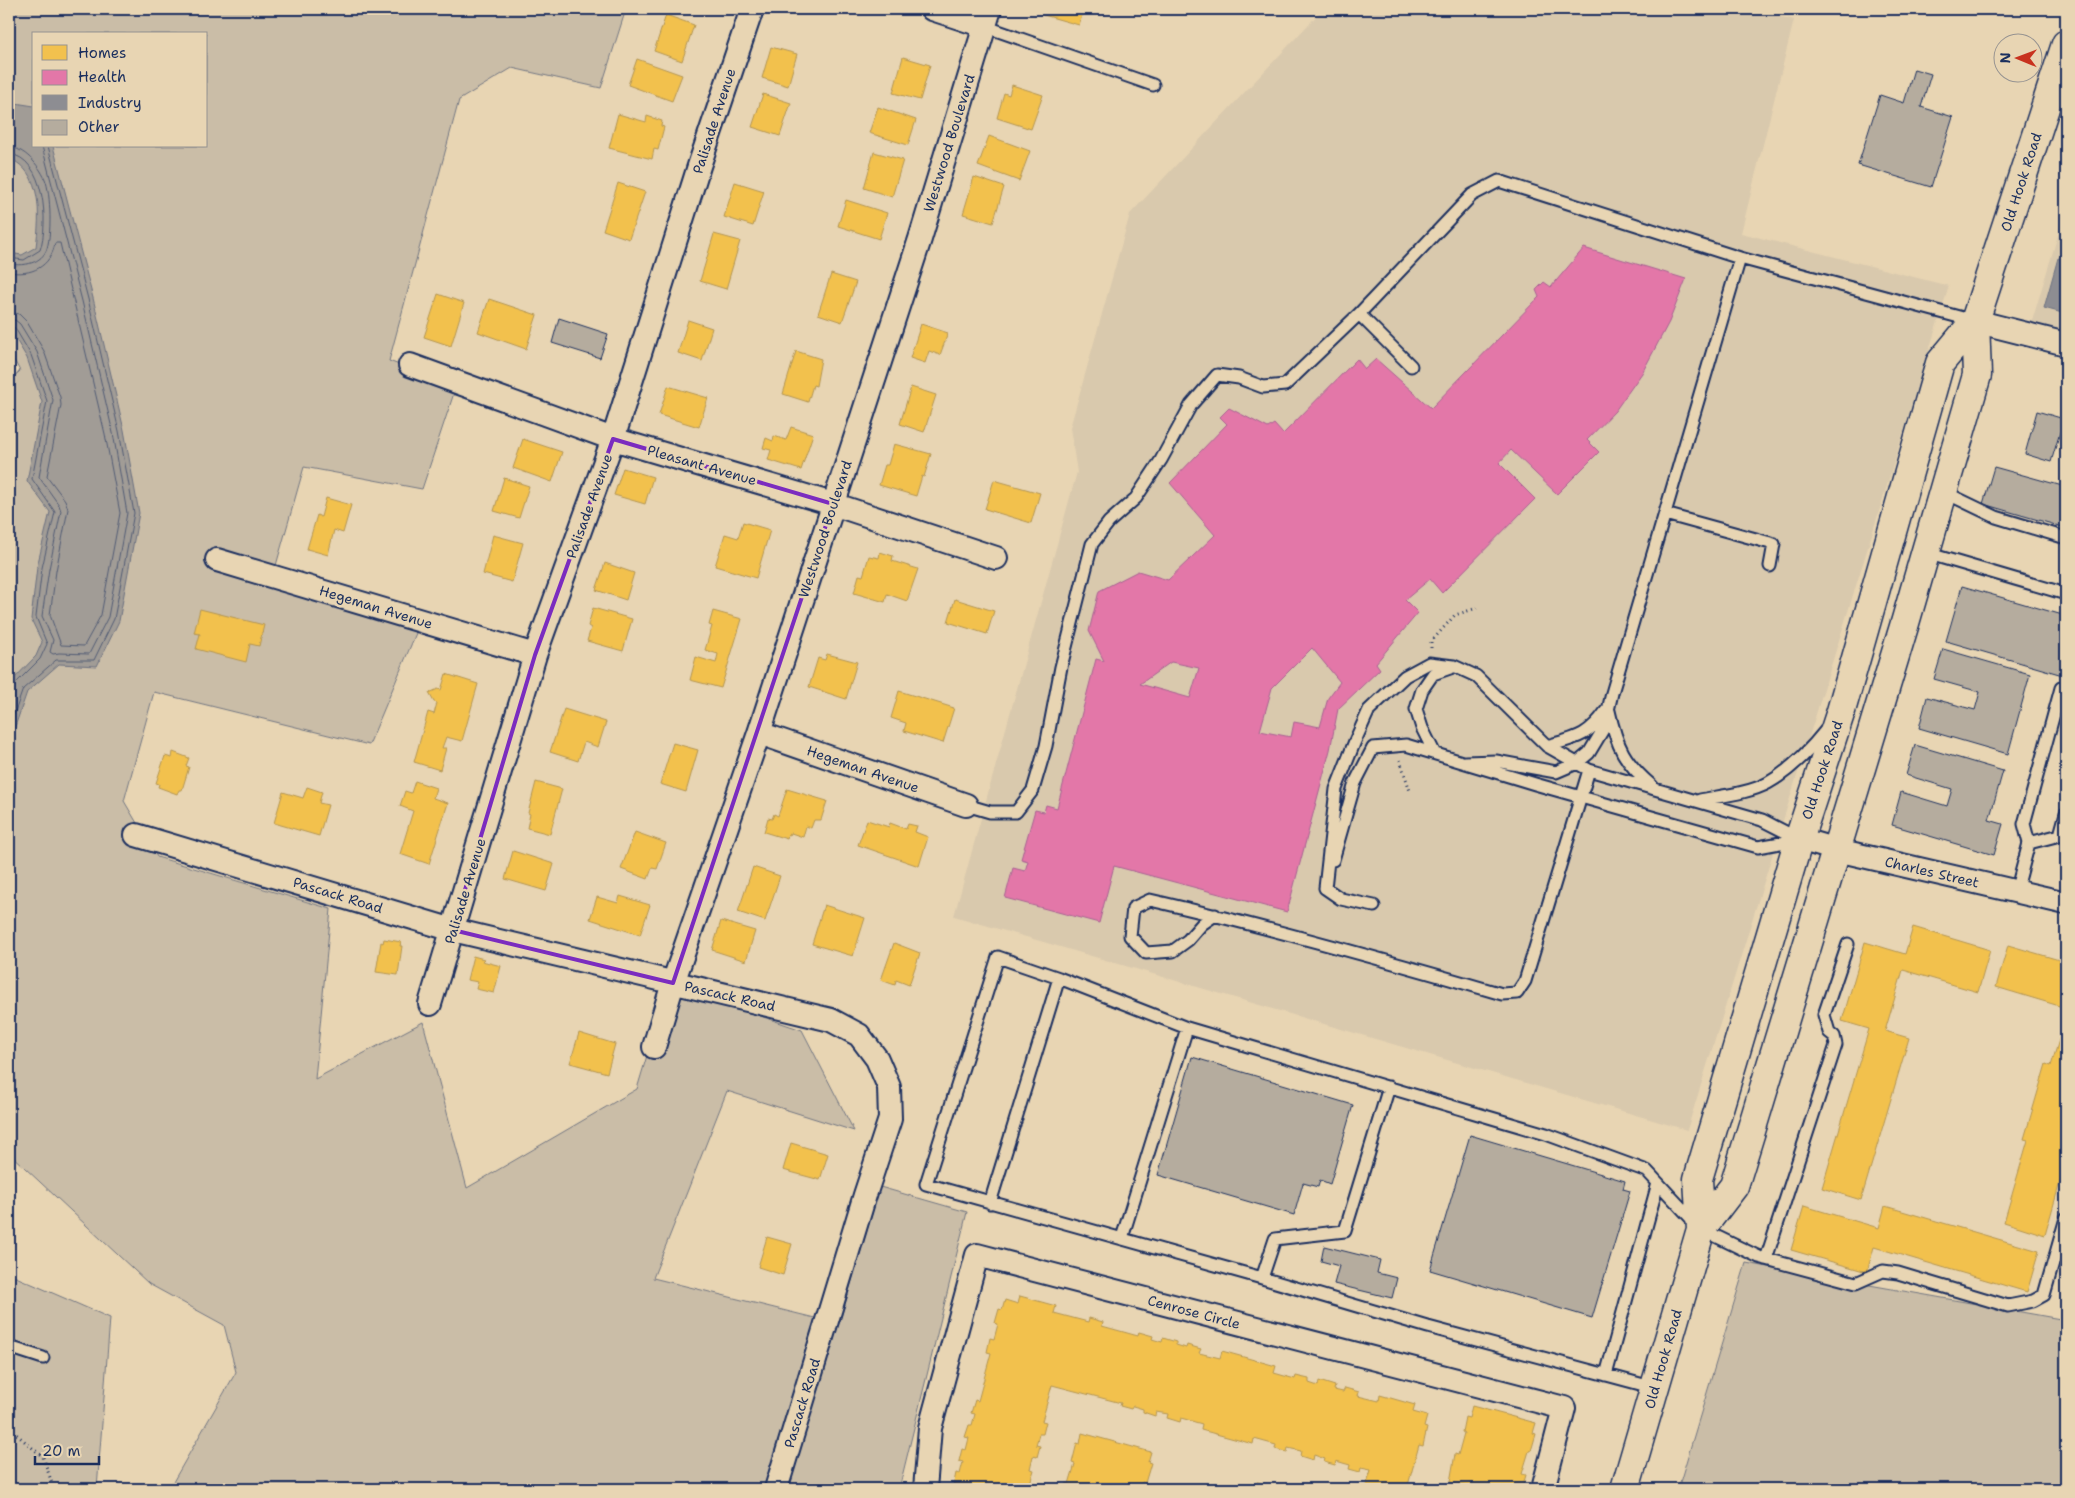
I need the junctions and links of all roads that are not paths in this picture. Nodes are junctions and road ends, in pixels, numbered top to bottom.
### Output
1 (752, 9) edge
2 (932, 9) edge
3 (987, 17) edge
4 (2066, 44) edge
5 (1153, 85) dead end
6 (1740, 258) junction
7 (1359, 314) junction
8 (1975, 321) junction
9 (2066, 344) edge
10 (410, 365) dead end
11 (1411, 366) dead end
12 (613, 439) junction
13 (1944, 492) junction
14 (833, 504) junction
15 (1664, 514) junction
16 (2066, 538) edge
17 (1926, 553) junction
18 (996, 558) dead end
19 (217, 560) dead end
20 (1770, 566) dead end
21 (2066, 594) edge
22 (535, 655) junction
23 (1454, 666) junction
24 (2066, 689) edge
25 (1608, 707) junction
26 (1841, 711) junction
27 (759, 733) junction
28 (1547, 746) junction
29 (1434, 752) junction
30 (1465, 762) junction
31 (1577, 763) junction
32 (1589, 770) junction
33 (1654, 787) junction
34 (1581, 797) junction
35 (1698, 801) junction
36 (966, 805) joint
37 (2066, 813) edge
38 (136, 835) dead end
39 (1799, 839) junction
40 (2029, 844) junction
41 (1837, 850) junction
42 (1325, 888) junction
43 (2016, 892) junction
44 (2066, 903) edge
45 (1374, 906) dead end
46 (1215, 915) junction
47 (453, 930) junction
48 (1848, 944) dead end
49 (1058, 978) junction
50 (673, 983) junction
51 (430, 1004) dead end
52 (1188, 1028) junction
53 (654, 1047) dead end
54 (1389, 1087) junction
55 (1658, 1183) junction
56 (990, 1203) junction
57 (2066, 1218) edge
58 (1701, 1229) junction
59 (1122, 1238) junction
60 (1766, 1259) junction
61 (1262, 1278) junction
62 (9, 1347) edge
63 (43, 1358) dead end
64 (1606, 1375) junction
65 (1655, 1388) junction
66 (776, 1489) edge
67 (925, 1489) edge
68 (1543, 1489) edge
69 (1625, 1489) edge

1 - 12 street, Palisade Avenue
2 - 3 street
3 - 5 lane
3 - 14 street, Westwood Boulevard
4 - 8 main road, Old Hook Road
6 - 7 lane
6 - 8 lane
6 - 15 lane
7 - 11 lane
7 - 36 lane
8 - 9 street
8 - 13 main road, Old Hook Road
8 - 26 main road, Old Hook Road
10 - 12 street, Pleasant Avenue
12 - 14 street, Pleasant Avenue
12 - 22 street, Palisade Avenue
13 - 16 lane
13 - 17 main road, Old Hook Road
14 - 18 street, Pleasant Avenue
14 - 27 street, Westwood Boulevard
15 - 20 lane
15 - 25 lane
17 - 21 lane
17 - 41 main road, Old Hook Road
19 - 22 street, Hegeman Avenue
22 - 47 street, Palisade Avenue
23 - 28 lane
23 - 29 lane
23 - 42 lane
24 - 40 lane
25 - 28 lane
25 - 31 lane
25 - 33 lane
26 - 35 lane
26 - 39 main road, Old Hook Road
27 - 36 street, Hegeman Avenue
27 - 50 street, Westwood Boulevard
28 - 31 lane
29 - 30 lane
29 - 42 lane
30 - 31 lane
30 - 34 lane
31 - 32 lane
32 - 33 lane
32 - 34 lane
33 - 35 lane
34 - 39 lane
34 - 46 lane
35 - 39 lane
37 - 40 lane
38 - 47 street, Pascack Road
39 - 41 street, Charles Street
39 - 58 main road, Old Hook Road
40 - 43 lane
41 - 43 street, Charles Street
41 - 58 main road, Old Hook Road
42 - 45 lane
43 - 44 street, Charles Street
46 - 46 lane
47 - 50 street, Pascack Road
47 - 51 street, Palisade Avenue
48 - 60 lane
49 - 52 lane
49 - 56 lane
49 - 56 lane
50 - 53 street, Westwood Boulevard
50 - 66 street, Pascack Road
52 - 54 lane
52 - 59 lane
54 - 55 lane
54 - 61 lane
55 - 58 lane
55 - 64 lane
56 - 59 lane
57 - 60 lane
58 - 60 lane
58 - 65 main road, Old Hook Road
59 - 61 lane
61 - 64 lane
62 - 63 lane
64 - 65 lane
65 - 69 main road, Old Hook Road
67 - 68 street, Cenrose Circle

